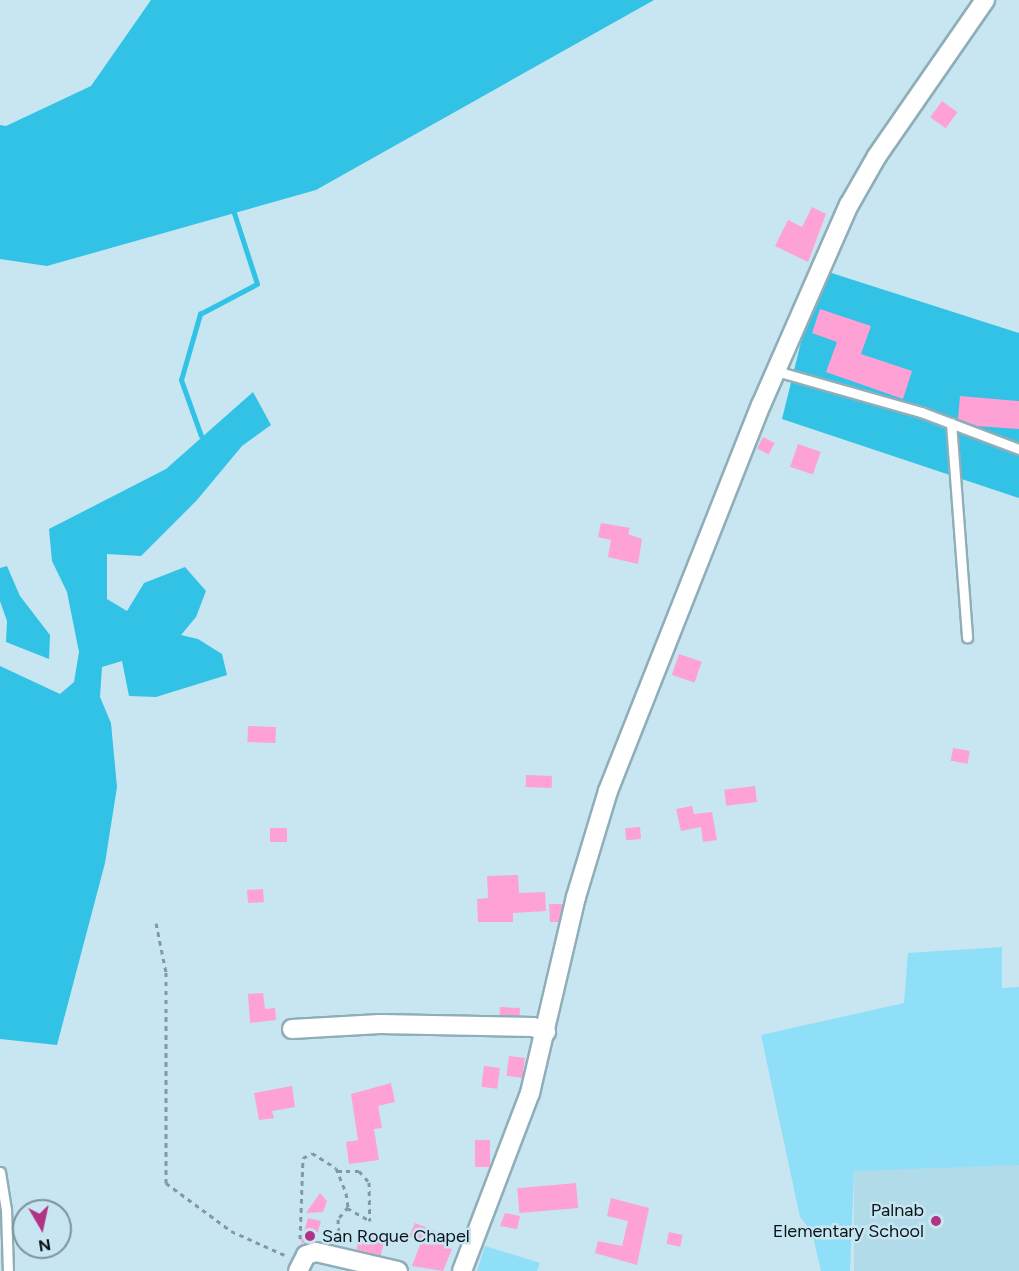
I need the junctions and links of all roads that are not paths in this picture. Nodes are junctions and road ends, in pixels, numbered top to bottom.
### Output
1 (985, 0) edge
2 (776, 371) junction
3 (951, 423) junction
4 (1019, 449) edge
5 (967, 637) dead end
6 (292, 1029) dead end
7 (546, 1032) junction
8 (0, 1172) edge
9 (301, 1267) edge
10 (8, 1271) edge
11 (398, 1271) edge
12 (462, 1271) edge

1 - 2 street
2 - 3 lane
2 - 7 street
3 - 4 lane
3 - 5 lane
6 - 7 street
7 - 12 street
8 - 10 lane
9 - 11 street

